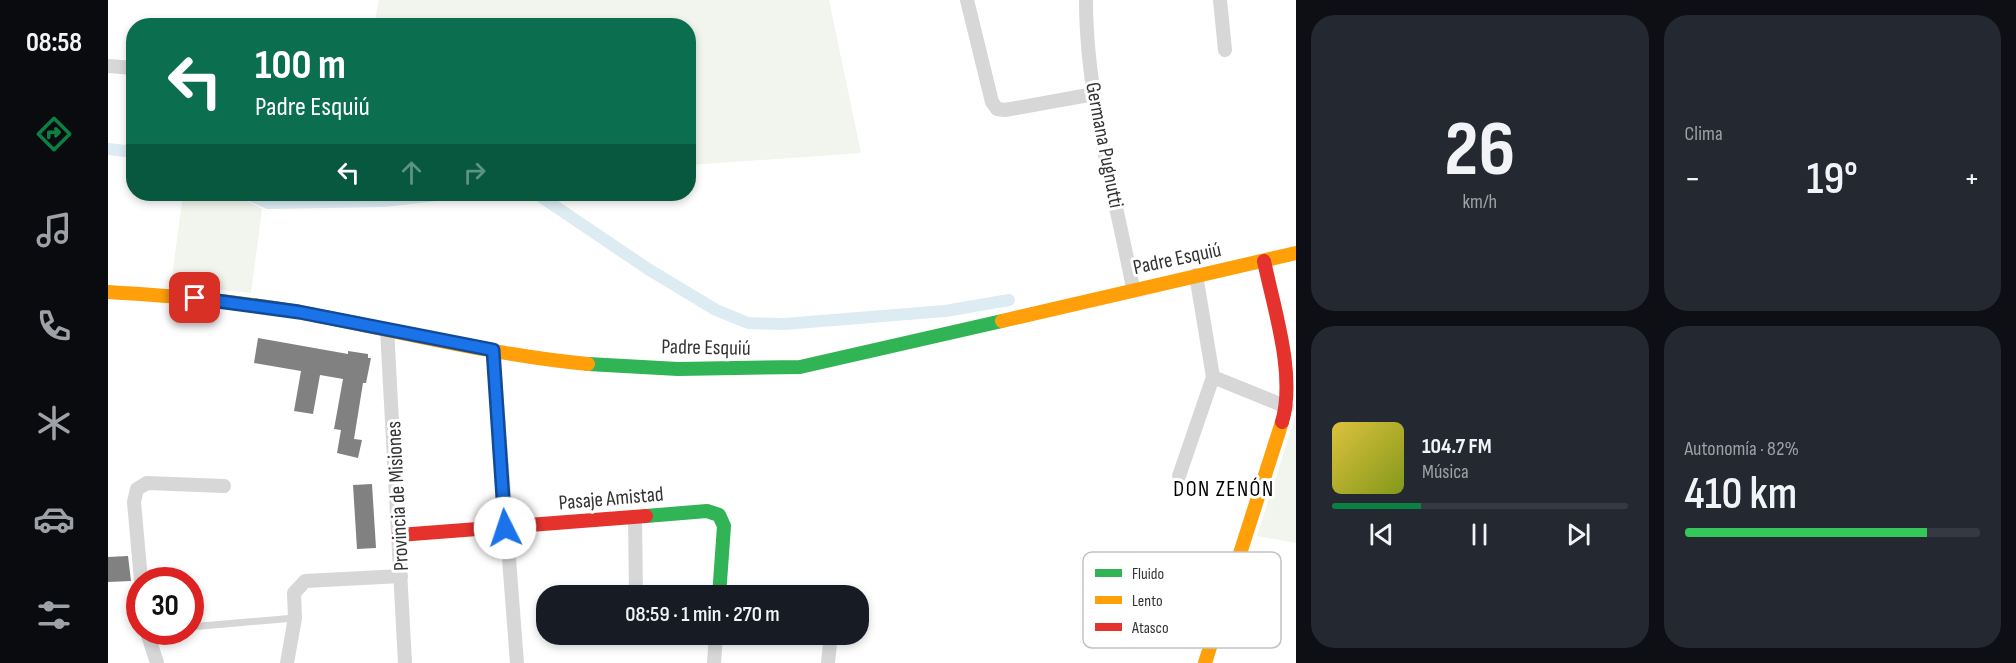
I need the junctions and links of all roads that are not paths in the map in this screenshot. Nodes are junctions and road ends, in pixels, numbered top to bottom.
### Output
1 (967, 0) edge
2 (1086, 0) edge
3 (1220, 0) edge
4 (1225, 50) dead end
5 (108, 66) edge
6 (126, 67) edge
7 (1094, 94) junction
8 (1296, 253) edge
9 (1264, 261) junction
10 (1196, 275) junction
11 (1133, 288) junction
12 (108, 292) edge
13 (387, 329) junction
14 (493, 350) junction
15 (1291, 365) edge
16 (1213, 377) junction
17 (1287, 407) junction
18 (1179, 476) dead end
19 (224, 486) dead end
20 (634, 517) junction
21 (505, 528) junction
22 (399, 535) junction
23 (1241, 552) edge
24 (140, 567) edge
25 (401, 576) junction
26 (636, 585) edge
27 (720, 585) edge
28 (295, 618) junction
29 (204, 626) edge
30 (151, 645) edge
31 (715, 645) edge
32 (830, 645) edge
33 (1210, 648) edge
34 (157, 663) edge
35 (287, 663) edge
36 (405, 663) edge
37 (517, 663) edge
38 (714, 663) edge
39 (828, 663) edge
40 (1205, 663) edge

1 - 7 street
2 - 7 street, Germana Pugnutti
3 - 4 street
5 - 6 street
7 - 11 street, Germana Pugnutti
8 - 9 street, Padre Esquiú
9 - 10 street, Padre Esquiú
9 - 15 street
10 - 11 street, Padre Esquiú
10 - 16 street
11 - 14 street, Padre Esquiú
12 - 13 street, Padre Esquiú
13 - 14 street, Padre Esquiú
13 - 22 street, Provincia de Misiones
14 - 21 street
15 - 17 street
16 - 17 street
16 - 18 street
17 - 23 street
19 - 24 street
20 - 21 street, Pasaje Amistad
20 - 26 street
20 - 27 street, Pasaje Amistad
21 - 22 street, Pasaje Amistad
21 - 37 street
22 - 25 street, Provincia de Misiones
25 - 28 street
25 - 36 street, Provincia de Misiones
28 - 29 lane
28 - 35 street
30 - 34 street
31 - 38 street
32 - 39 street
33 - 40 street

